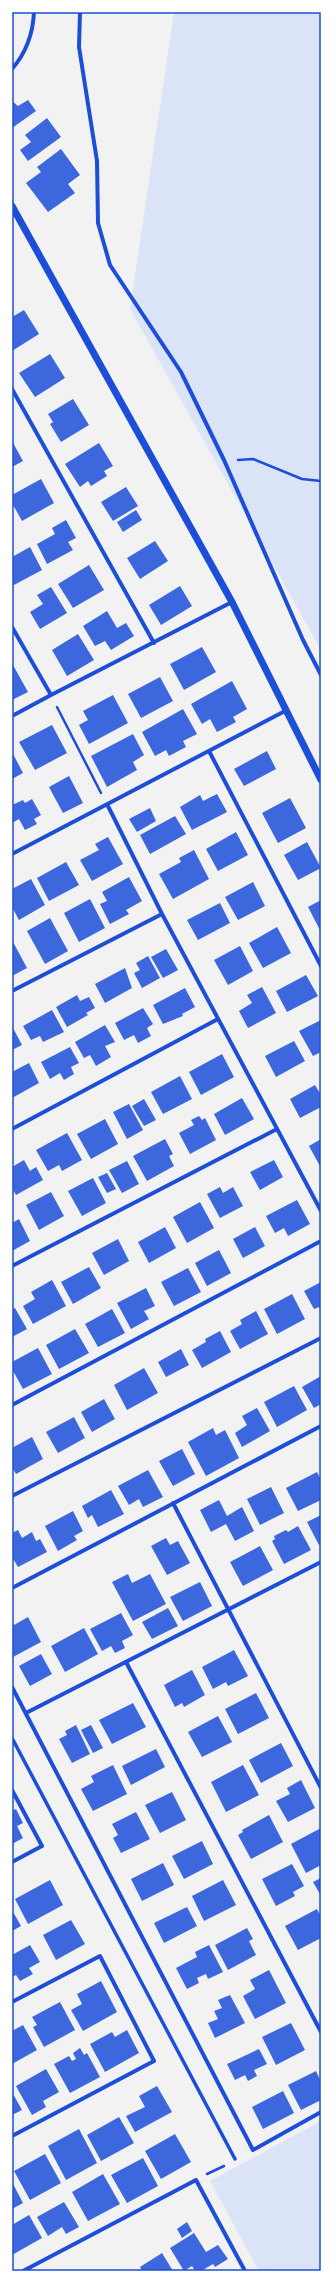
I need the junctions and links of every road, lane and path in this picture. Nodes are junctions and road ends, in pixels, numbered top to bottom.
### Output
1 (34, 12) edge
2 (80, 12) edge
3 (12, 69) edge
4 (12, 206) edge
5 (12, 389) edge
6 (224, 460) junction
7 (321, 481) edge
8 (232, 602) junction
9 (12, 627) edge
10 (154, 642) junction
11 (321, 675) edge
12 (51, 696) junction
13 (285, 712) junction
14 (12, 716) edge
15 (209, 751) junction
16 (321, 780) edge
17 (107, 804) junction
18 (12, 854) edge
19 (162, 914) junction
20 (321, 966) edge
21 (12, 991) edge
22 (218, 1020) junction
23 (12, 1129) edge
24 (277, 1129) junction
25 (321, 1212) edge
26 (321, 1241) edge
27 (12, 1266) edge
28 (321, 1338) edge
29 (12, 1405) edge
30 (321, 1426) edge
31 (12, 1496) edge
32 (173, 1503) junction
33 (321, 1562) edge
34 (12, 1588) edge
35 (228, 1610) junction
36 (126, 1662) junction
37 (12, 1687) edge
38 (26, 1713) junction
39 (12, 1738) edge
40 (321, 1788) edge
41 (12, 1790) edge
42 (12, 1862) edge
43 (12, 2002) edge
44 (321, 2032) edge
45 (321, 2112) edge
46 (12, 2136) edge
47 (236, 2159) dead end
48 (23, 2271) edge
49 (245, 2271) edge

1 - 3 street
2 - 6 street
4 - 8 street
5 - 10 street
6 - 7 path
6 - 11 street
8 - 10 street
8 - 13 street
9 - 12 street
10 - 12 street
12 - 14 street
12 - 17 path
13 - 15 street
13 - 16 street
15 - 17 street
15 - 20 street
17 - 18 street
17 - 19 street
19 - 21 street
19 - 22 street
22 - 23 street
22 - 24 street
24 - 25 street
24 - 27 street
26 - 29 street
28 - 31 street
30 - 32 street
32 - 34 street
32 - 35 street
33 - 35 street
35 - 36 street
35 - 40 street
36 - 38 street
36 - 44 street
37 - 38 street
38 - 45 street
39 - 47 street
41 - 42 street
43 - 46 street
48 - 49 street

